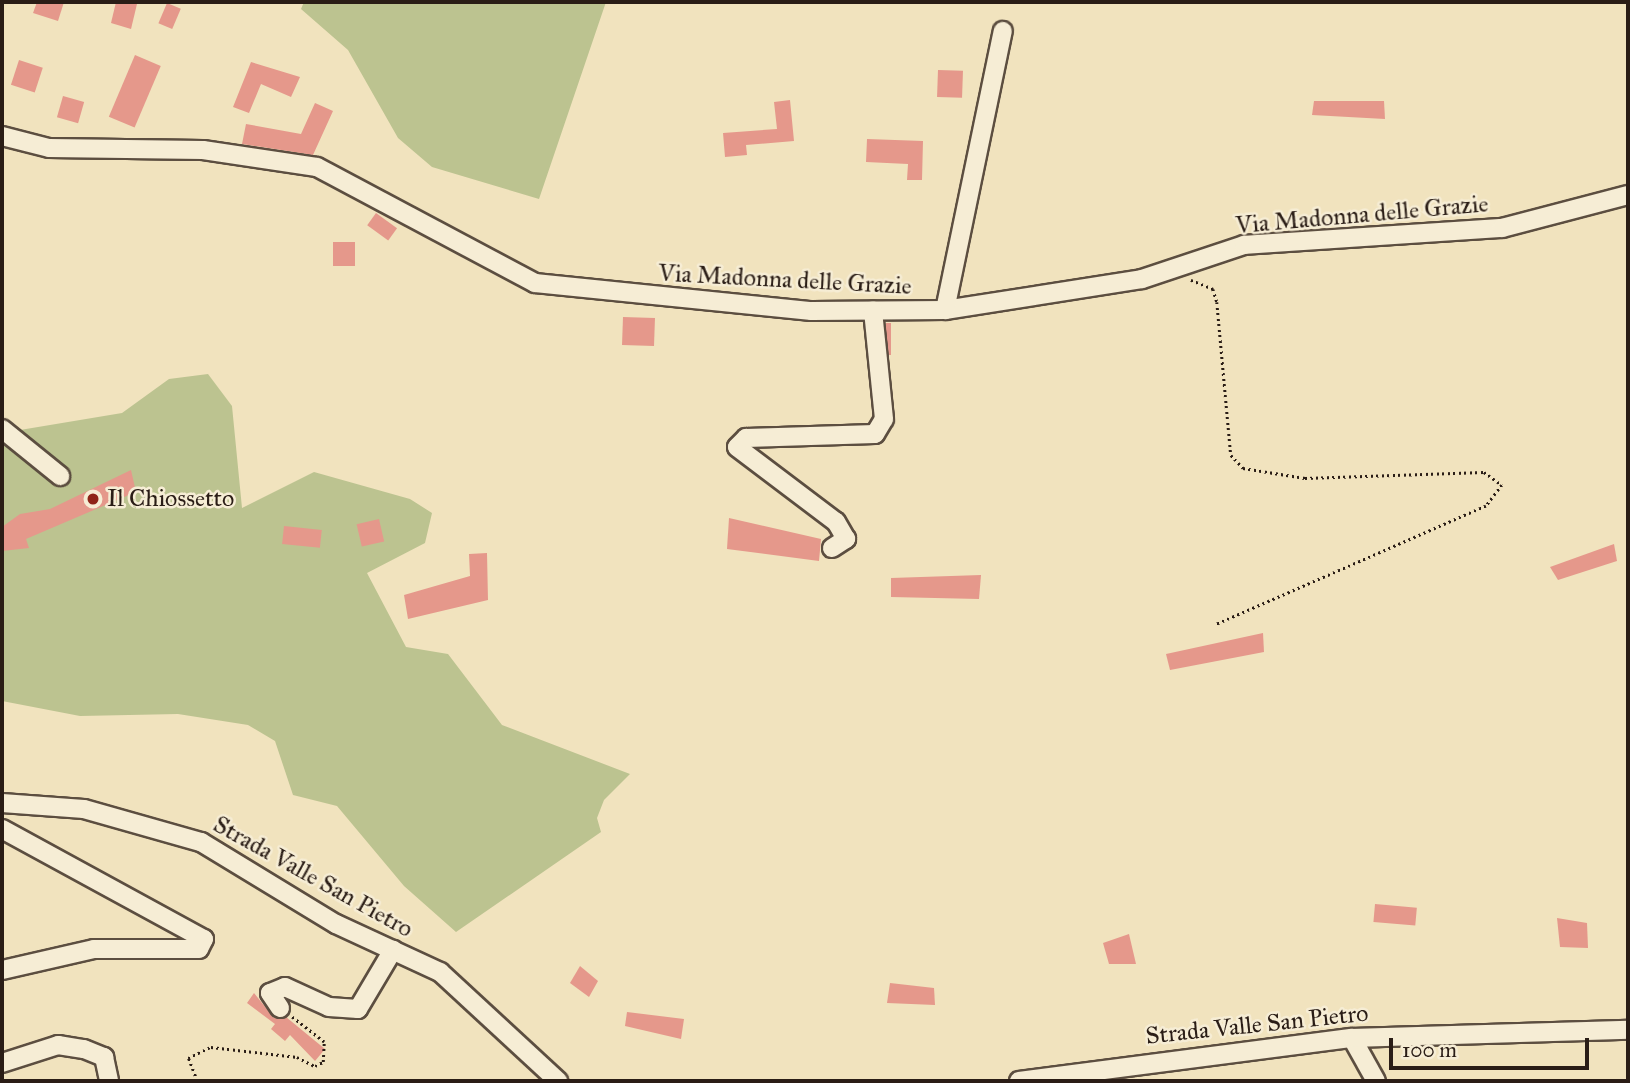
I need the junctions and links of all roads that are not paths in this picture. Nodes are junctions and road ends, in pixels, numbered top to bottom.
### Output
1 (1003, 31) dead end
2 (2, 136) edge
3 (1628, 195) edge
4 (945, 310) junction
5 (873, 311) junction
6 (2, 429) edge
7 (60, 476) dead end
8 (832, 548) dead end
9 (2, 803) edge
10 (2, 829) edge
11 (393, 950) junction
12 (2, 970) edge
13 (279, 1008) road end
14 (1628, 1030) edge
15 (1352, 1038) junction
16 (2, 1063) edge
17 (109, 1081) edge
18 (558, 1081) edge
19 (1019, 1081) edge
20 (1376, 1081) edge

1 - 4 street
2 - 5 street, Via Madonna delle Grazie
3 - 4 street, Via Madonna delle Grazie
4 - 5 street, Via Madonna delle Grazie
5 - 8 street
6 - 7 street
9 - 11 street, Strada Valle San Pietro
10 - 12 street
11 - 13 street
11 - 18 street, Strada Valle San Pietro
14 - 15 street, Strada Valle San Pietro
15 - 19 street, Strada Valle San Pietro
15 - 20 street
16 - 17 street

